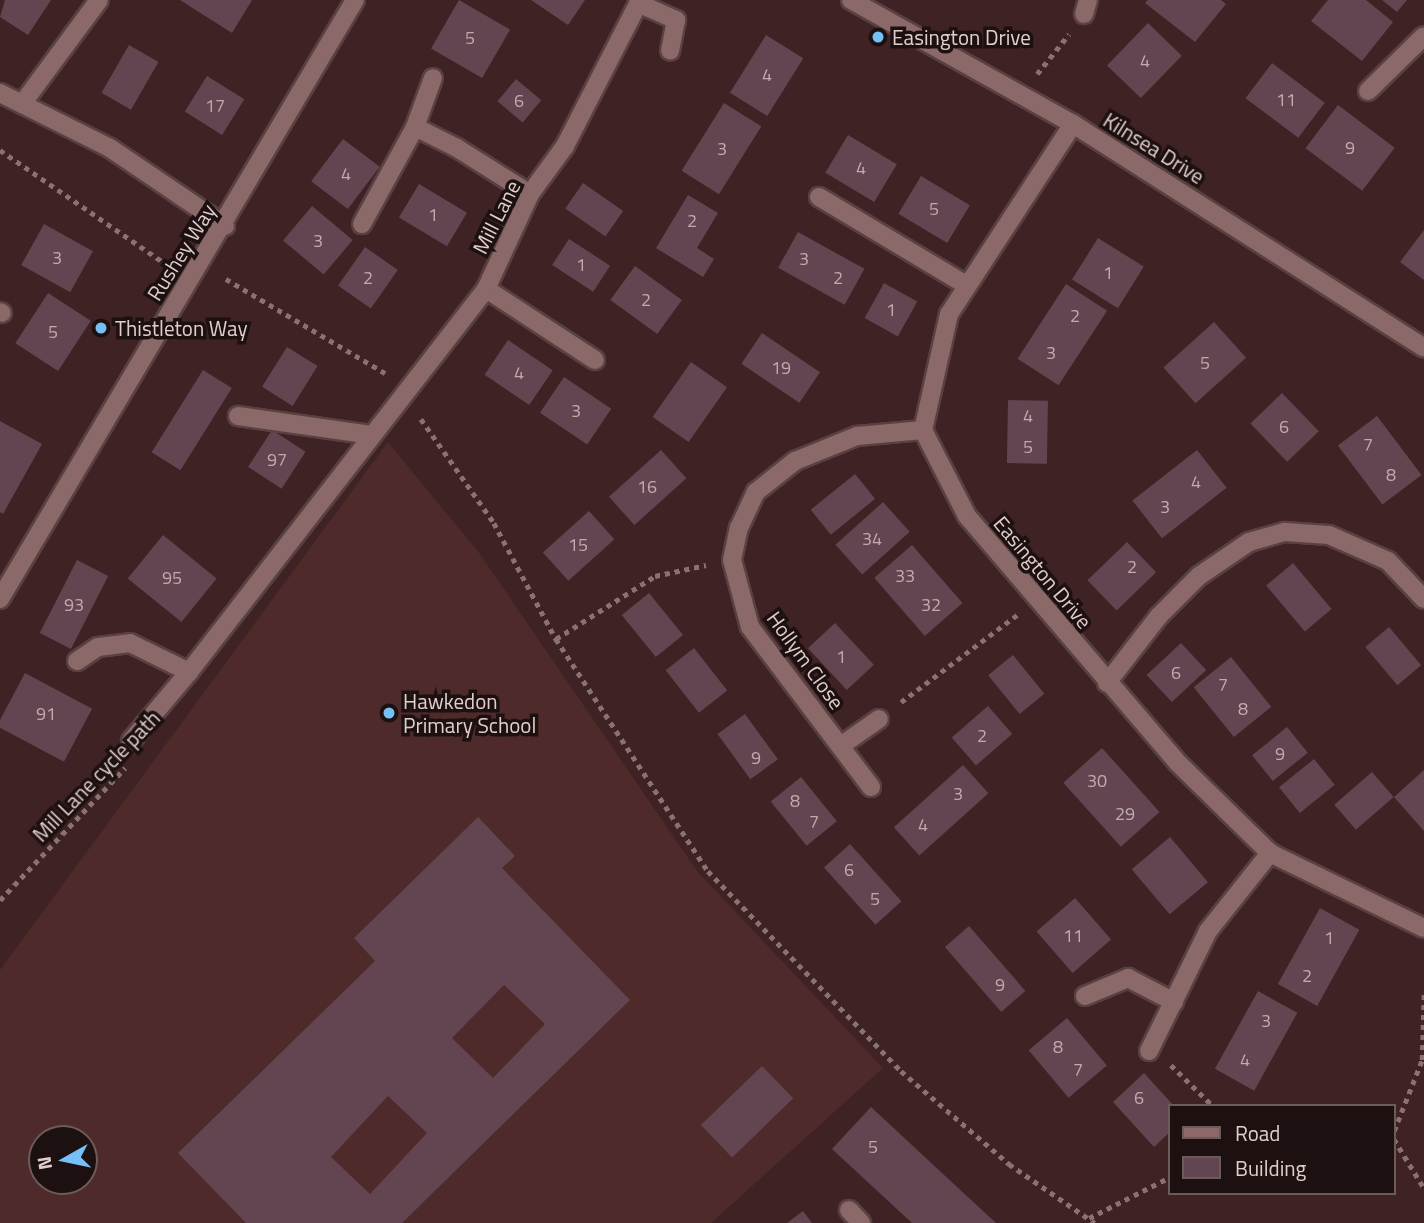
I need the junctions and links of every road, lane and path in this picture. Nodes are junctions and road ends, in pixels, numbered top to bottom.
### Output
1 (99, 0) edge
2 (355, 0) edge
3 (851, 0) edge
4 (639, 2) edge
5 (1086, 7) edge
6 (1424, 36) edge
7 (670, 50) dead end
8 (433, 78) dead end
9 (1367, 91) dead end
10 (0, 93) edge
11 (1021, 93) junction
12 (22, 104) junction
13 (1073, 124) junction
14 (415, 127) junction
15 (0, 150) edge
16 (530, 194) junction
17 (819, 197) dead end
18 (362, 225) dead end
19 (225, 226) junction
20 (168, 265) dead end
21 (226, 279) dead end
22 (965, 285) junction
23 (486, 289) junction
24 (1424, 348) edge
25 (595, 360) dead end
26 (390, 377) dead end
27 (416, 413) dead end
28 (238, 416) dead end
29 (923, 430) junction
30 (371, 435) junction
31 (732, 560) junction
32 (1424, 598) edge
33 (0, 599) edge
34 (1037, 599) junction
35 (556, 639) junction
36 (76, 661) dead end
37 (189, 672) junction
38 (1108, 683) junction
39 (879, 719) joint
40 (842, 746) junction
41 (132, 750) joint
42 (871, 787) dead end
43 (1270, 853) junction
44 (0, 900) edge
45 (1424, 929) edge
46 (1424, 992) edge
47 (1085, 996) dead end
48 (1174, 1002) junction
49 (1149, 1051) joint
50 (1211, 1104) edge
51 (1396, 1126) edge
52 (1396, 1142) edge
53 (1168, 1178) edge
54 (1424, 1188) edge
55 (1089, 1218) junction
56 (1095, 1223) edge

1 - 12 street
2 - 19 street, Rushey Way
3 - 11 street, Kilnsea Drive
4 - 7 street, Mill Lane
4 - 16 street, Mill Lane
5 - 11 path
6 - 9 street
8 - 14 street
10 - 12 street
11 - 13 street, Kilnsea Drive
12 - 19 street
13 - 22 street
13 - 24 street, Kilnsea Drive
14 - 16 street
14 - 18 street
15 - 20 path
16 - 23 street, Mill Lane
17 - 22 street
19 - 33 street, Rushey Way
21 - 26 path
22 - 29 street
23 - 25 street
23 - 30 street, Mill Lane
27 - 35 path
28 - 30 street
29 - 31 street, Hollym Close
29 - 34 street, Easington Drive
30 - 37 street, Mill Lane
31 - 35 path
31 - 40 street, Hollym Close
32 - 38 street
34 - 38 street, Easington Drive
34 - 39 path
35 - 55 path
36 - 37 street
37 - 41 street, Mill Lane
38 - 43 street, Easington Drive
39 - 40 street
40 - 42 street, Hollym Close
41 - 44 path, Mill Lane cycle path
43 - 45 street, Easington Drive
43 - 48 street
46 - 51 path
47 - 48 street
48 - 49 street
49 - 50 path
52 - 54 path
53 - 55 path
55 - 56 path

